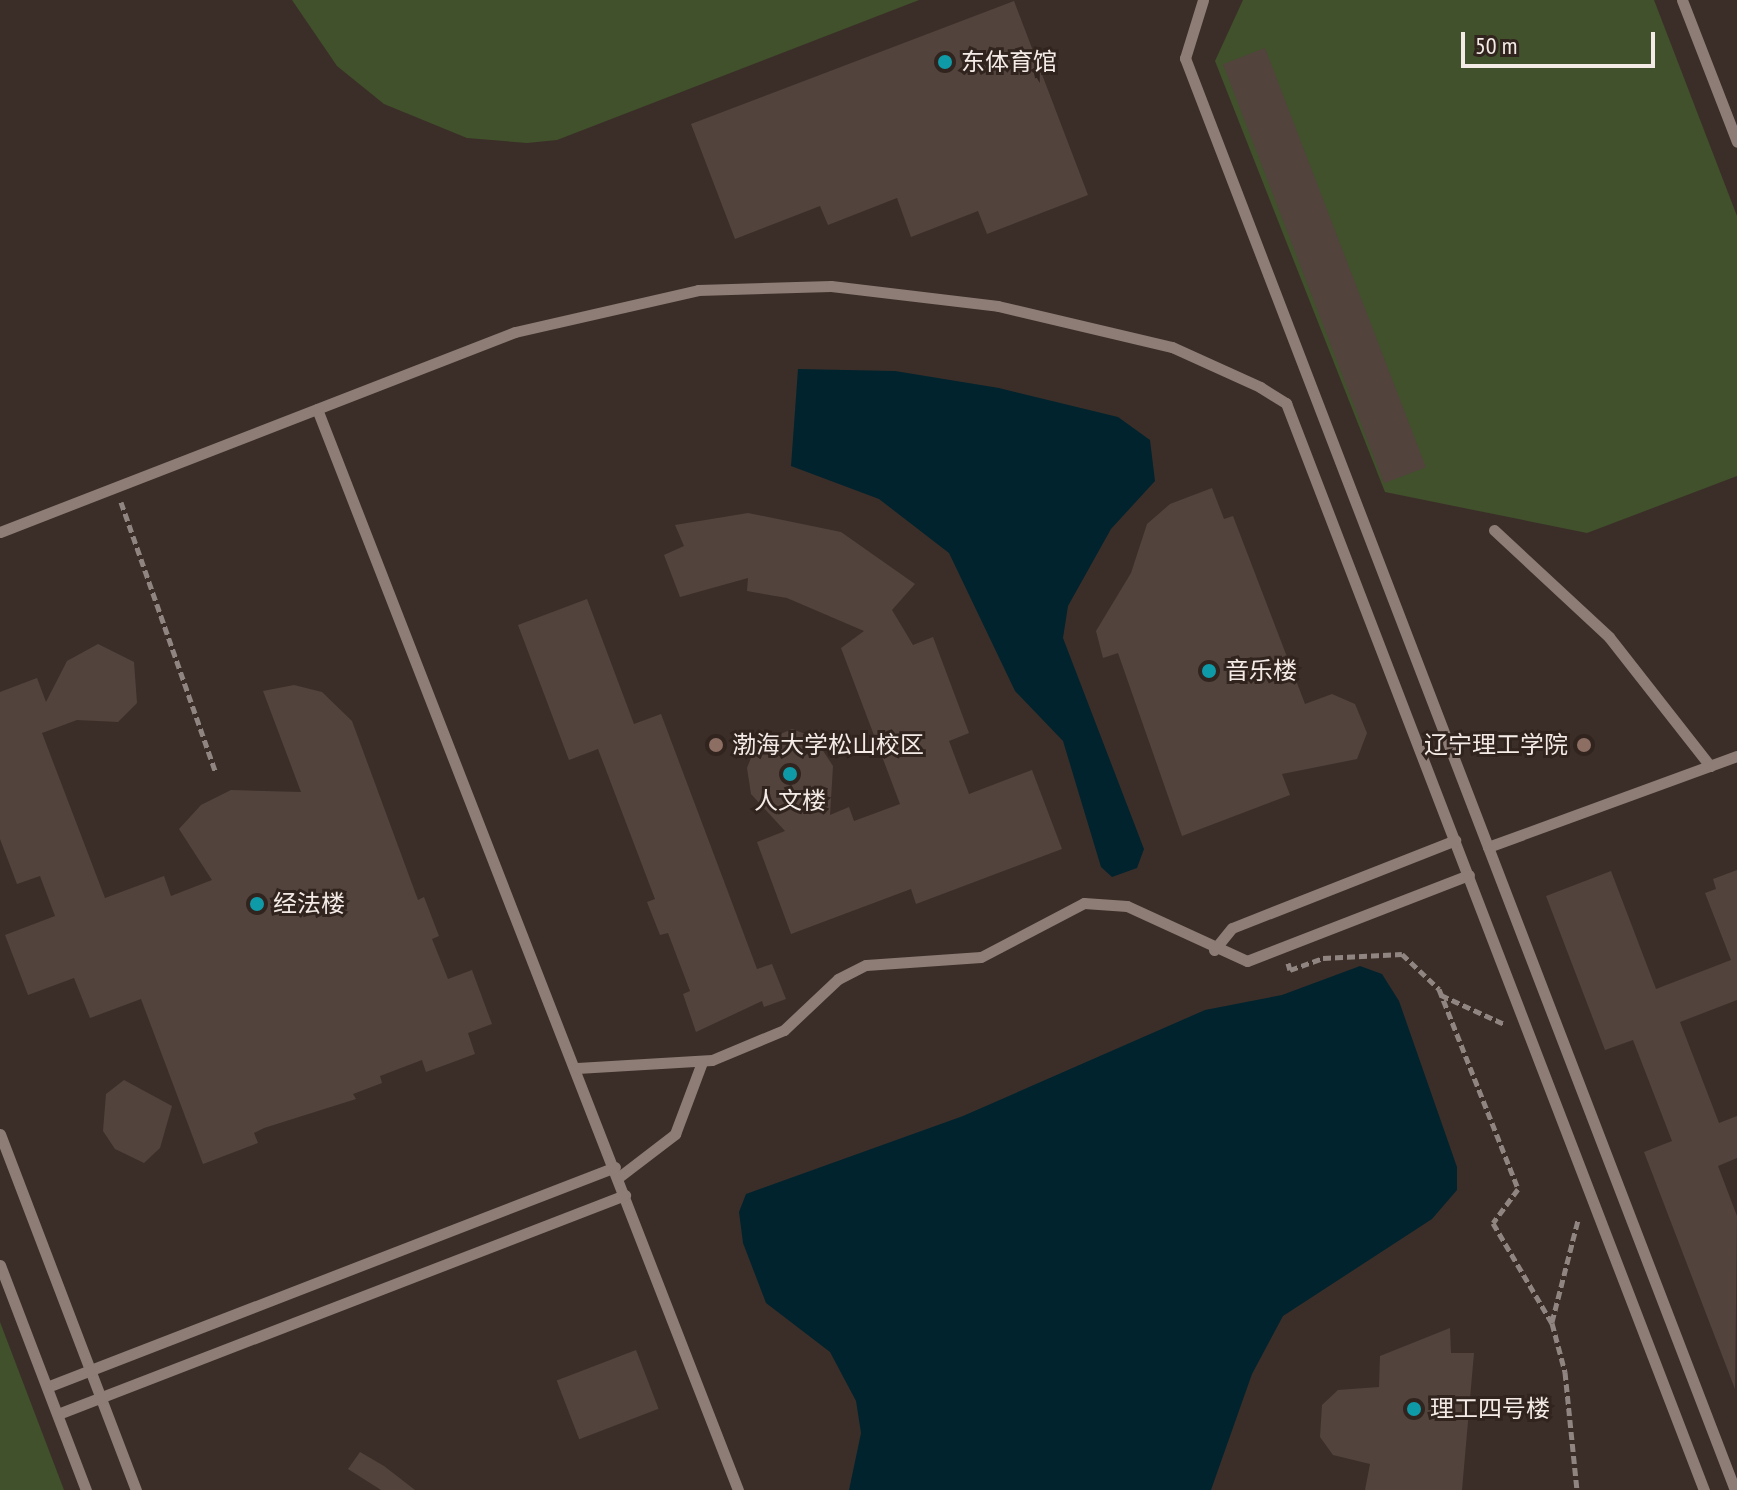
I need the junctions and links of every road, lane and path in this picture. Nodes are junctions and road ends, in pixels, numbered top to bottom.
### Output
1 (1203, 0) edge
2 (1682, 0) edge
3 (1737, 142) edge
4 (317, 409) junction
5 (116, 487) junction
6 (1494, 530) dead end
7 (0, 532) edge
8 (1737, 756) edge
9 (1710, 766) junction
10 (216, 773) dead end
11 (1455, 840) junction
12 (1488, 847) junction
13 (1469, 875) junction
14 (1281, 948) junction
15 (1214, 950) junction
16 (1441, 995) junction
17 (1509, 1037) dead end
18 (702, 1062) junction
19 (577, 1068) junction
20 (0, 1134) edge
21 (617, 1172) junction
22 (625, 1195) junction
23 (1574, 1210) dead end
24 (0, 1265) edge
25 (1552, 1323) junction
26 (90, 1370) junction
27 (47, 1387) junction
28 (101, 1398) junction
29 (58, 1414) junction
30 (86, 1490) edge
31 (136, 1490) edge
32 (738, 1490) edge
33 (1577, 1490) edge
34 (1704, 1490) edge
35 (1735, 1490) edge

1 - 12 lane
2 - 3 lane
4 - 5 lane
4 - 11 lane
4 - 19 lane
5 - 7 lane
5 - 10 path
6 - 9 lane
8 - 9 lane
9 - 12 lane
11 - 13 lane
11 - 15 lane
12 - 35 lane
13 - 14 lane
13 - 34 lane
14 - 15 lane
14 - 16 path
15 - 18 lane
16 - 17 path
16 - 25 path
18 - 19 lane
18 - 21 lane
19 - 21 lane
20 - 26 lane
21 - 22 lane
21 - 26 lane
22 - 28 lane
22 - 32 lane
23 - 25 path
24 - 27 lane
25 - 33 path
26 - 27 lane
26 - 28 lane
27 - 29 lane
28 - 29 lane
28 - 31 lane
29 - 30 lane

